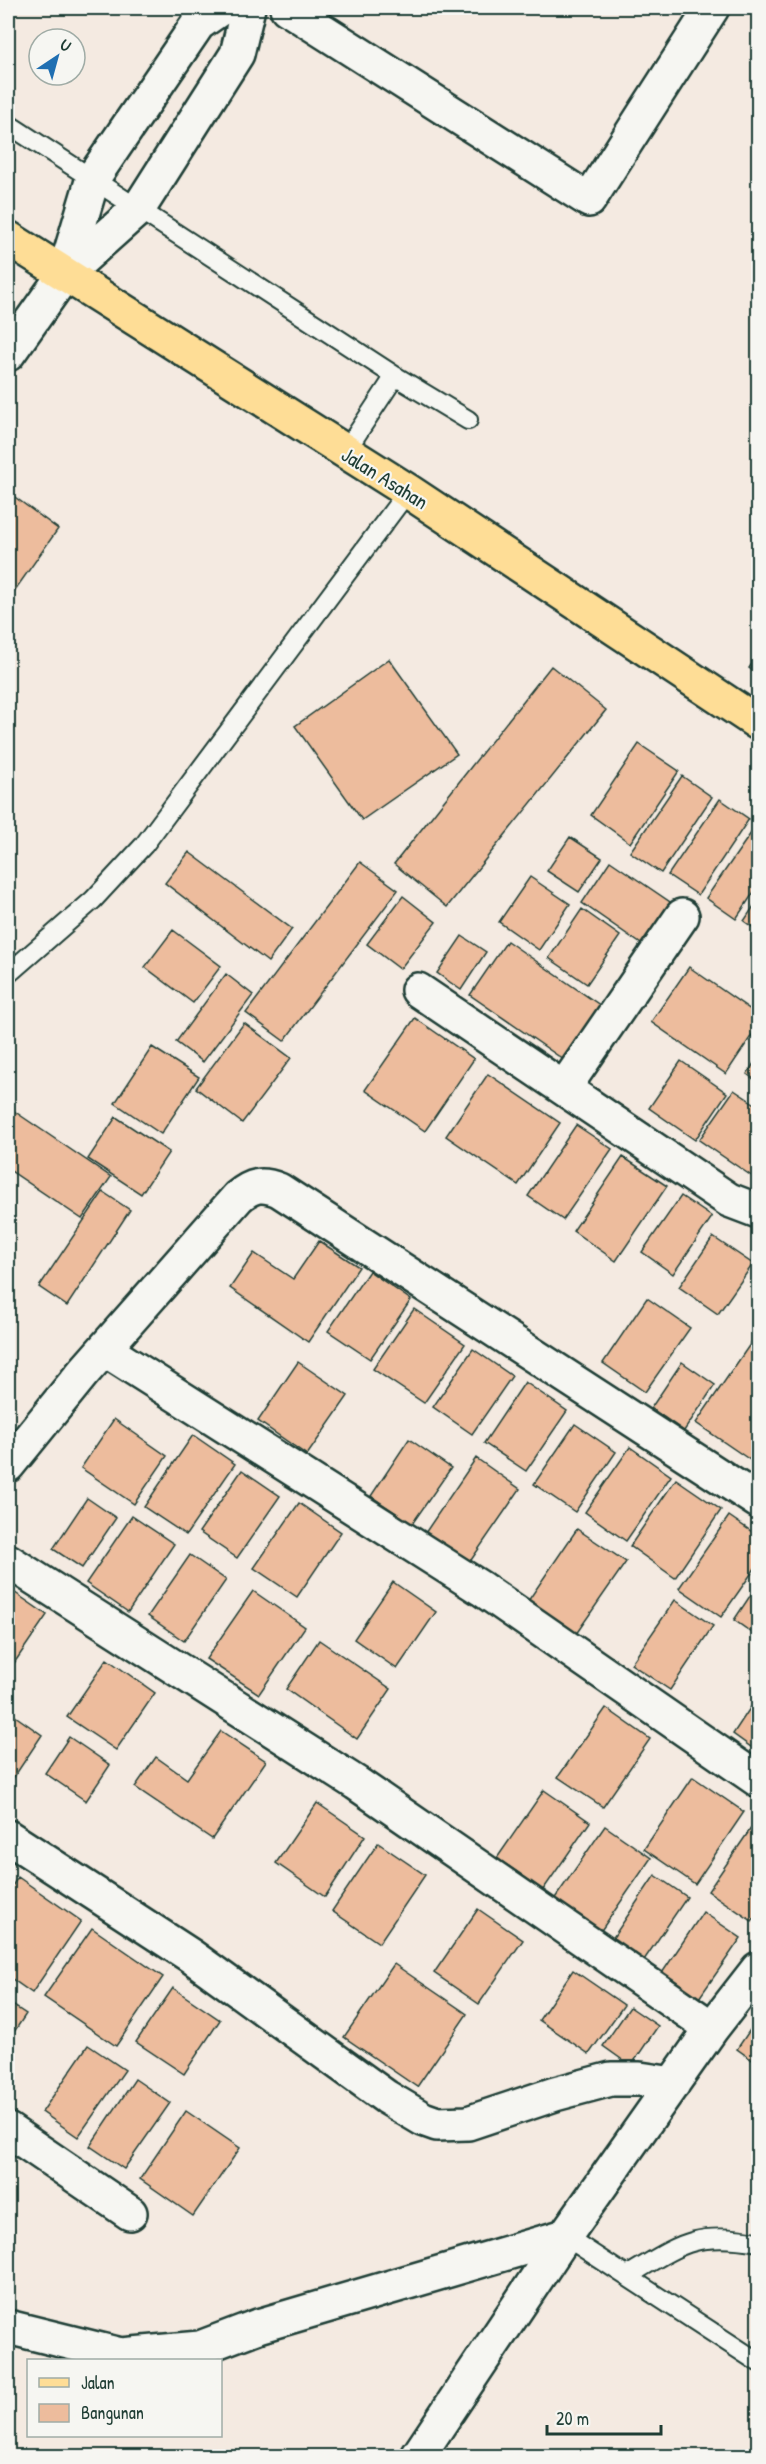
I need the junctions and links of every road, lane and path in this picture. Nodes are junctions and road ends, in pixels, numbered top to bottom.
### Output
1 (221, 8) edge
2 (248, 8) edge
3 (287, 8) edge
4 (712, 8) edge
5 (8, 124) edge
6 (93, 178) junction
7 (138, 208) junction
8 (8, 238) edge
9 (64, 274) junction
10 (8, 354) edge
11 (395, 376) junction
12 (468, 420) dead end
13 (345, 453) junction
14 (408, 491) junction
15 (759, 723) edge
16 (682, 916) dead end
17 (8, 974) edge
18 (418, 990) dead end
19 (564, 1088) junction
20 (759, 1211) edge
21 (104, 1349) junction
22 (8, 1465) edge
23 (759, 1501) edge
24 (8, 1561) edge
25 (759, 1780) edge
26 (8, 1837) edge
27 (759, 1969) edge
28 (712, 2028) junction
29 (673, 2084) junction
30 (8, 2130) edge
31 (130, 2213) dead end
32 (566, 2236) junction
33 (759, 2242) edge
34 (627, 2276) junction
35 (8, 2327) edge
36 (759, 2362) edge
37 (418, 2457) edge

1 - 6 street
2 - 7 street
3 - 4 street
5 - 6 lane
6 - 7 lane
6 - 9 street
7 - 9 street
7 - 11 lane
8 - 9 main road, Jalan Asahan
9 - 10 street
9 - 13 main road, Jalan Asahan
11 - 12 lane
11 - 13 lane
13 - 14 main road, Jalan Asahan
14 - 15 main road, Jalan Asahan
14 - 17 lane
16 - 19 street
18 - 19 street
19 - 20 street
21 - 22 street
21 - 23 street
21 - 25 street
24 - 28 street
26 - 29 street
27 - 28 street
28 - 29 street
29 - 32 street
30 - 31 street
32 - 34 lane
32 - 35 street
32 - 37 street
33 - 34 lane
34 - 36 lane

